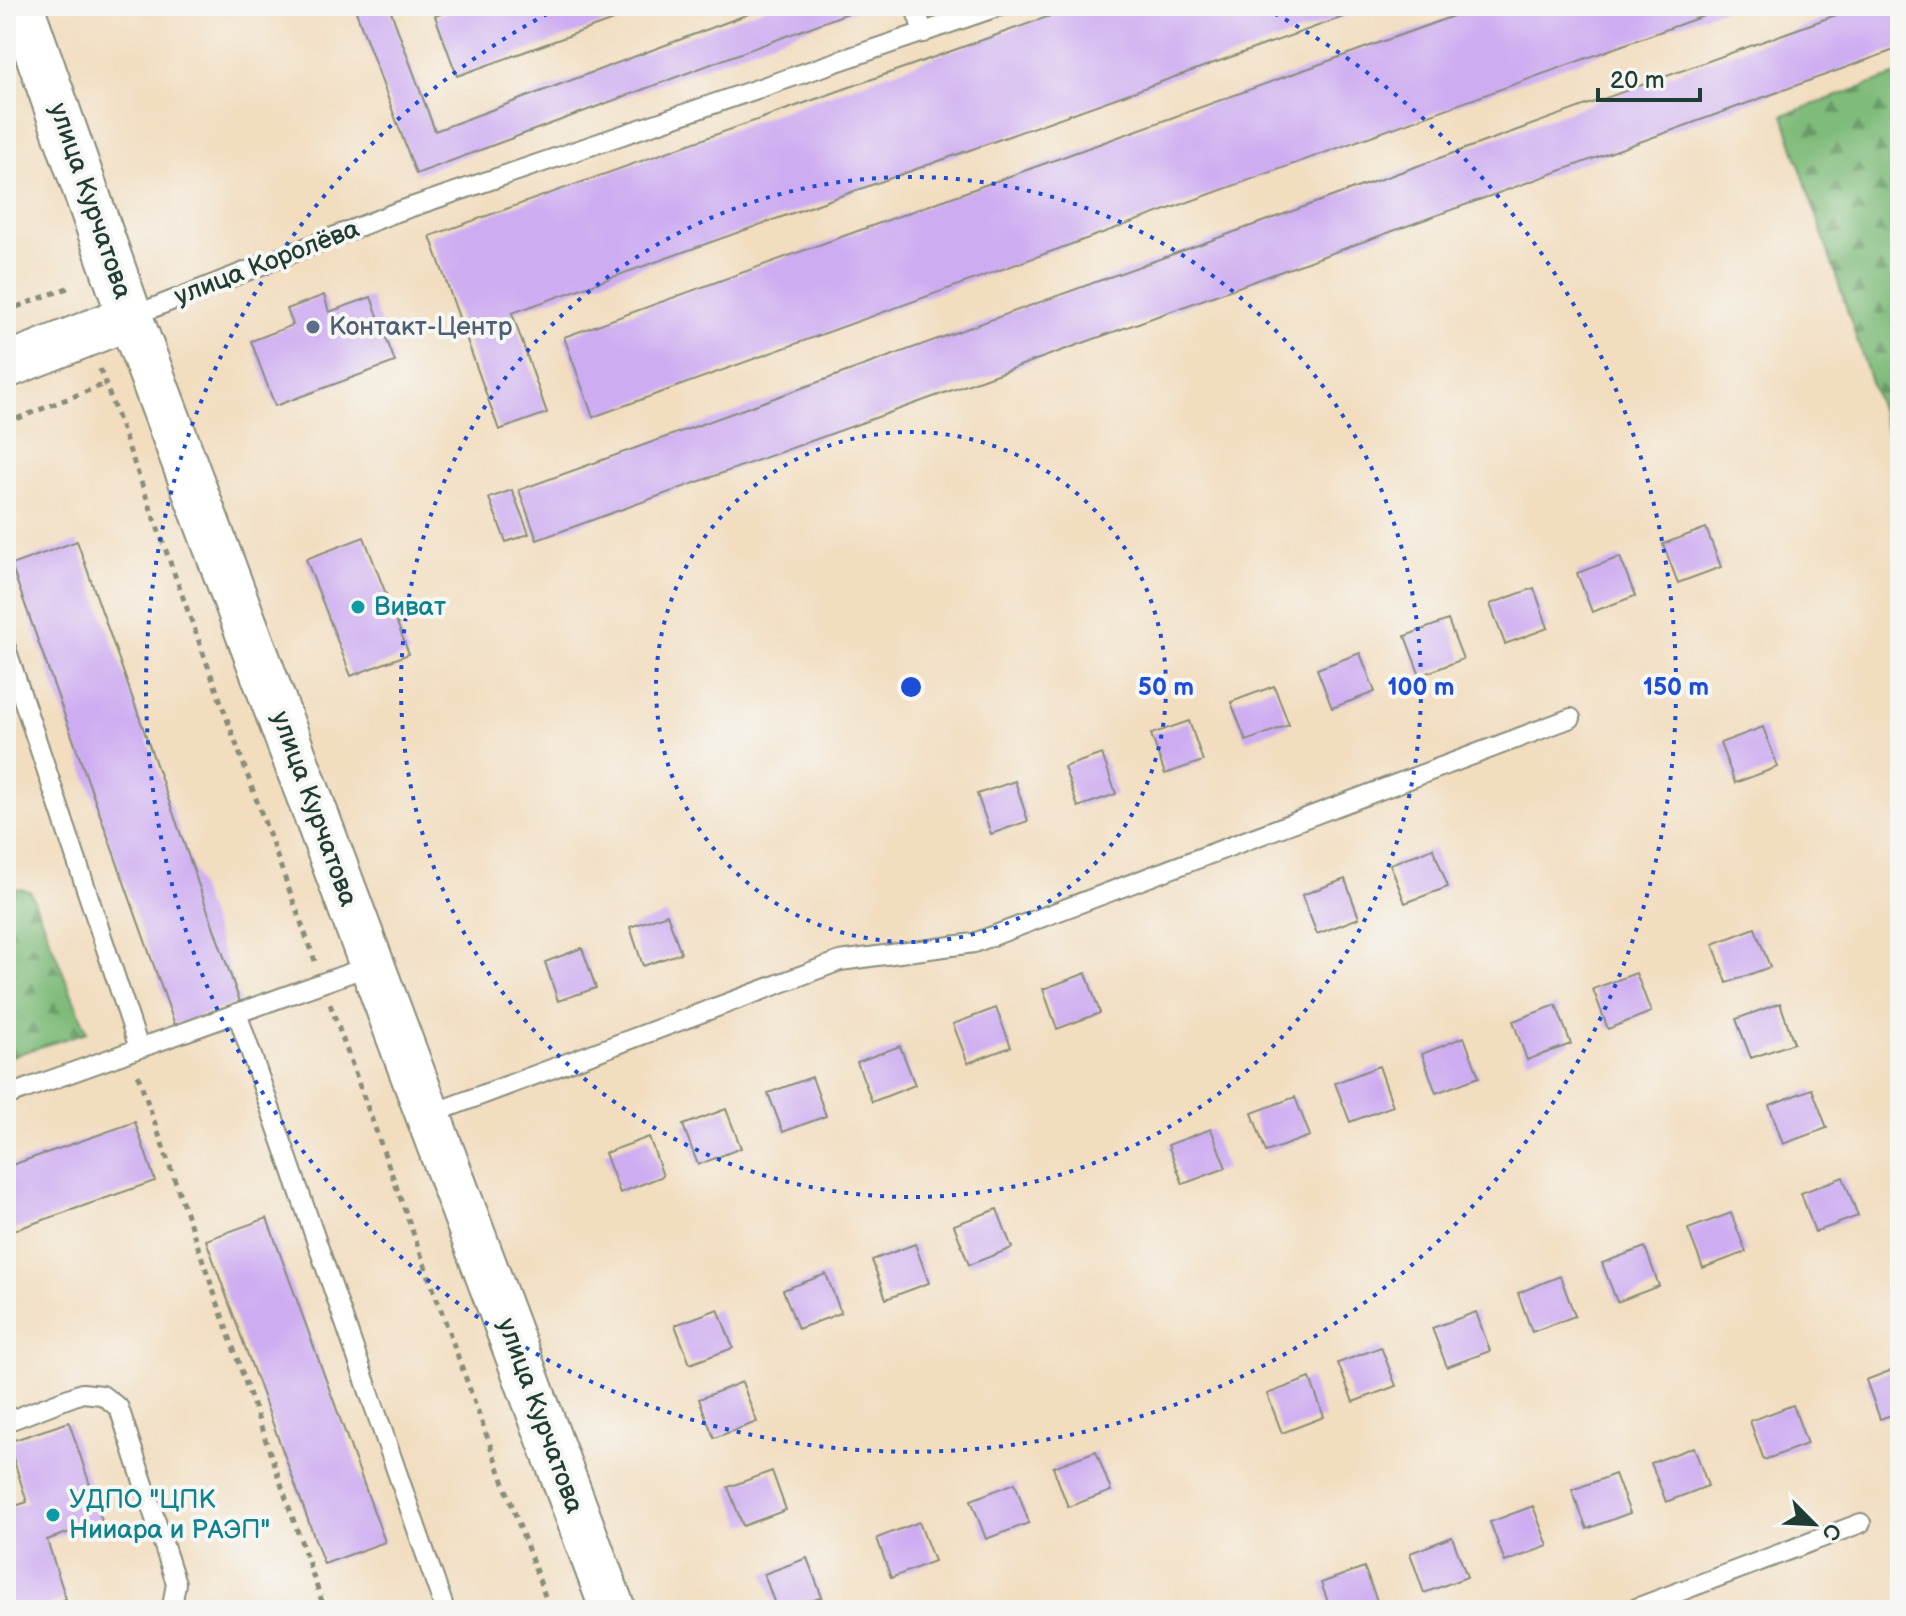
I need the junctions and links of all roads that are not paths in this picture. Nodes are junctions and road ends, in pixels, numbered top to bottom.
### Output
1 (21, 6) edge
2 (914, 6) edge
3 (1000, 6) edge
4 (924, 33) junction
5 (130, 317) junction
6 (6, 366) edge
7 (6, 648) edge
8 (1571, 718) dead end
9 (372, 965) junction
10 (237, 1013) junction
11 (139, 1048) junction
12 (6, 1096) edge
13 (428, 1115) junction
14 (6, 1422) edge
15 (1861, 1523) dead end
16 (172, 1609) edge
17 (445, 1610) edge
18 (613, 1610) edge
19 (1631, 1610) edge

1 - 5 street, улица Курчатова
2 - 4 lane
3 - 4 lane, улица Королёва
4 - 5 lane, улица Королёва
5 - 6 street, улица Королёва
5 - 9 street, улица Курчатова
7 - 11 lane
8 - 13 lane
9 - 10 lane
9 - 13 street, улица Курчатова
10 - 11 lane
10 - 17 lane
11 - 12 lane
13 - 18 street, улица Курчатова
14 - 16 lane
15 - 19 lane

